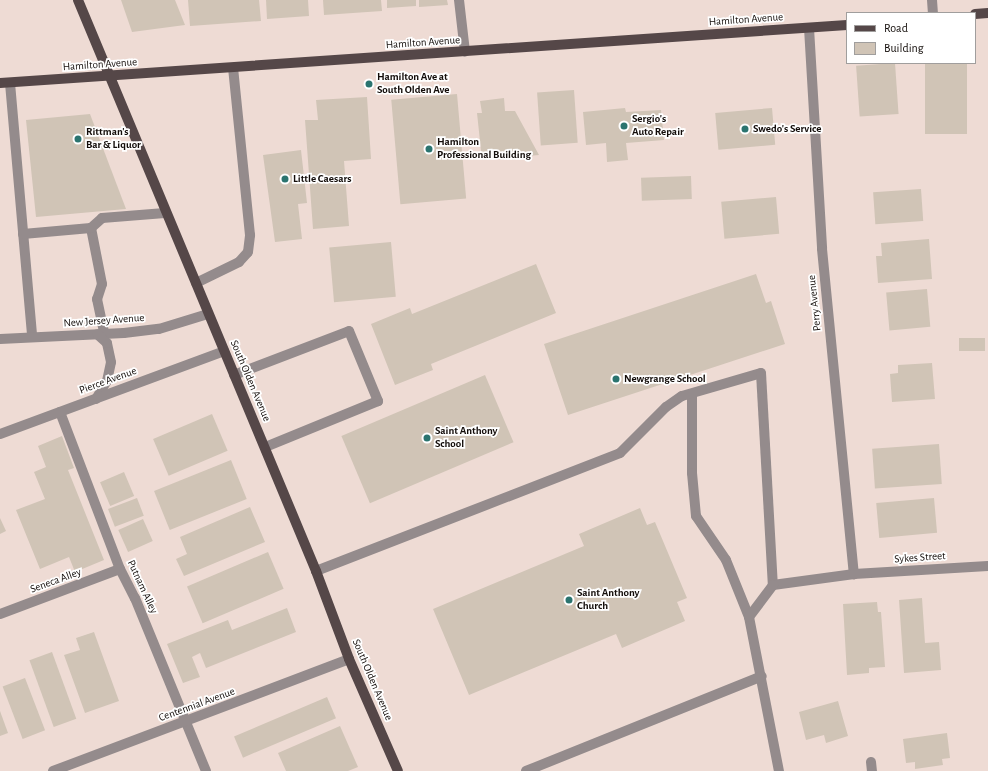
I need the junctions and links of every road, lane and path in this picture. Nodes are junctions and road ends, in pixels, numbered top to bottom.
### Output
1 (78, 0) edge
2 (459, 0) edge
3 (932, 0) edge
4 (933, 12) edge
5 (988, 13) edge
6 (976, 14) edge
7 (846, 25) edge
8 (809, 28) junction
9 (465, 52) junction
10 (233, 68) junction
11 (112, 76) junction
12 (5, 83) edge
13 (165, 212) junction
14 (91, 228) junction
15 (23, 234) junction
16 (196, 283) junction
17 (208, 314) junction
18 (101, 334) junction
19 (32, 337) junction
20 (0, 339) edge
21 (224, 351) junction
22 (234, 375) junction
23 (692, 394) junction
24 (96, 399) junction
25 (60, 412) junction
26 (0, 434) edge
27 (265, 447) junction
28 (988, 566) edge
29 (120, 569) junction
30 (316, 571) junction
31 (854, 574) junction
32 (772, 585) junction
33 (0, 614) edge
34 (748, 617) junction
35 (349, 659) junction
36 (762, 676) junction
37 (187, 721) junction
38 (52, 771) edge
39 (206, 771) edge
40 (398, 771) edge
41 (526, 771) edge
42 (779, 771) edge

1 - 11 main road, South Olden Avenue
2 - 9 street
3 - 4 street
5 - 6 main road
7 - 8 main road, Hamilton Avenue
8 - 9 main road, Hamilton Avenue
8 - 31 street, Perry Avenue
9 - 10 main road, Hamilton Avenue
10 - 11 main road, Hamilton Avenue
10 - 16 street
11 - 12 main road, Hamilton Avenue
11 - 13 main road, South Olden Avenue
12 - 15 street
13 - 14 street
13 - 16 main road, South Olden Avenue
14 - 15 street
14 - 18 street
15 - 19 street
16 - 17 main road, South Olden Avenue
17 - 18 street, New Jersey Avenue
17 - 21 main road, South Olden Avenue
18 - 19 street, New Jersey Avenue
18 - 24 street
19 - 20 street, New Jersey Avenue
21 - 22 main road, South Olden Avenue
21 - 24 street, Pierce Avenue
22 - 27 main road, South Olden Avenue
22 - 27 street
23 - 30 street
23 - 32 street
23 - 34 street
24 - 25 street, Pierce Avenue
25 - 26 street, Pierce Avenue
25 - 29 street, Putnam Alley
27 - 30 main road, South Olden Avenue
28 - 31 street, Sykes Street
29 - 33 street, Seneca Alley
29 - 37 street, Putnam Alley
30 - 35 main road, South Olden Avenue
31 - 32 street, Sykes Street
32 - 34 street
34 - 36 street
35 - 37 street, Centennial Avenue
35 - 40 main road, South Olden Avenue
36 - 41 street
36 - 42 street
37 - 38 street, Centennial Avenue
37 - 39 street, Putnam Alley

